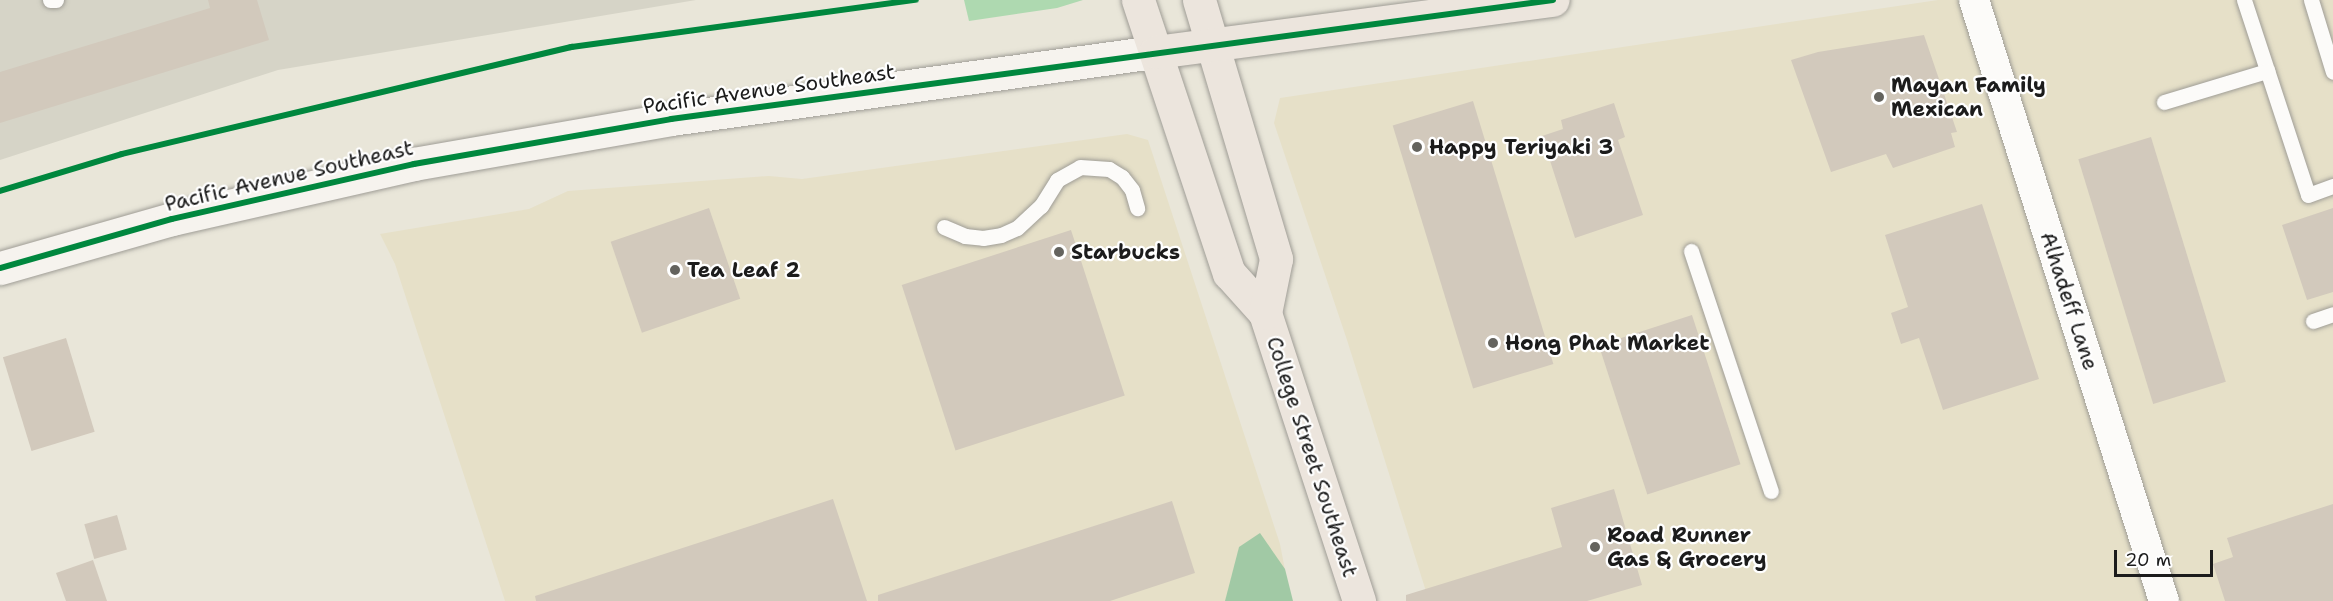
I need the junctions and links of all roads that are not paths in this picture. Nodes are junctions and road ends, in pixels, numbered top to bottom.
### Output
1 (50, 0) edge
2 (56, 0) edge
3 (1138, 0) edge
4 (1199, 0) edge
5 (1553, 0) edge
6 (1974, 0) edge
7 (2244, 0) edge
8 (2311, 0) edge
9 (1215, 45) junction
10 (1156, 52) junction
11 (2267, 70) junction
12 (2333, 72) edge
13 (2164, 102) dead end
14 (2333, 186) edge
15 (1137, 208) dead end
16 (944, 227) dead end
17 (1691, 251) dead end
18 (0, 268) edge
19 (1265, 313) junction
20 (2333, 314) edge
21 (2313, 321) dead end
22 (1771, 491) dead end
23 (1359, 601) edge
24 (2164, 601) edge

1 - 2 lane
3 - 10 main road, College Street Southeast
4 - 9 main road, College Street Southeast
5 - 9 main road, Pacific Avenue Southeast
6 - 24 street, Alhadeff Lane
7 - 11 lane
8 - 12 lane
9 - 10 main road, Pacific Avenue Southeast
9 - 19 main road, College Street Southeast
10 - 18 main road, Pacific Avenue Southeast
10 - 19 main road, College Street Southeast
11 - 13 lane
11 - 14 lane
15 - 16 lane
17 - 22 lane
19 - 23 main road, College Street Southeast
20 - 21 lane

